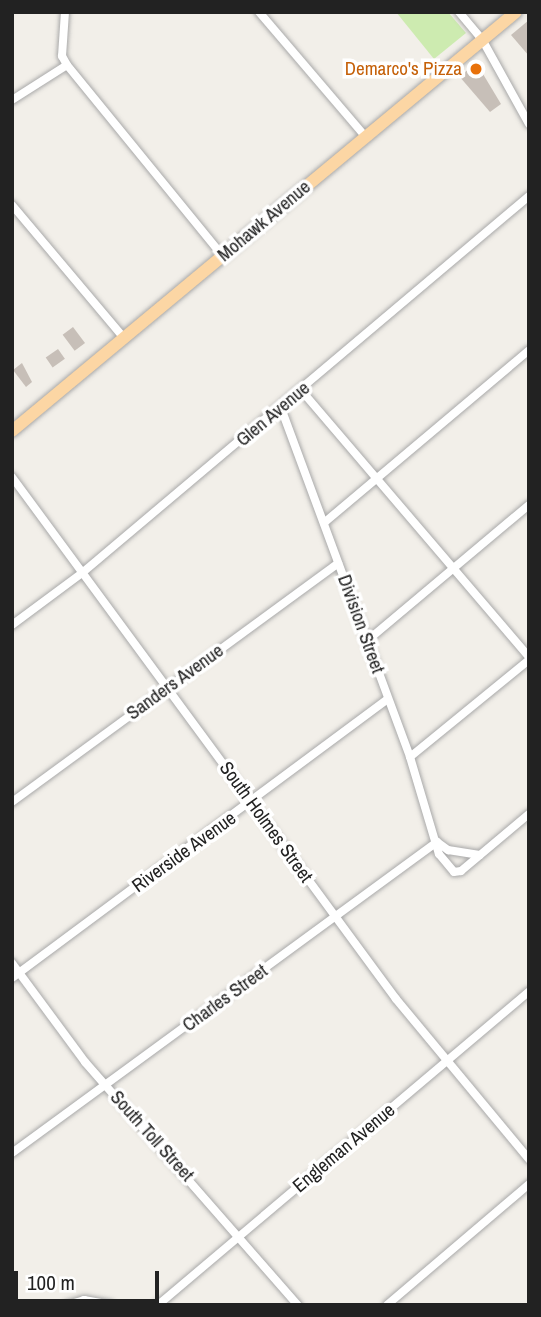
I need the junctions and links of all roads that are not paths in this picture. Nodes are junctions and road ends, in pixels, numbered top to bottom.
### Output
1 (65, 12) edge
2 (258, 12) edge
3 (459, 12) edge
4 (516, 12) edge
5 (482, 41) junction
6 (67, 65) junction
7 (12, 100) edge
8 (529, 124) edge
9 (365, 136) junction
10 (529, 196) edge
11 (12, 205) edge
12 (223, 256) junction
13 (123, 337) junction
14 (529, 351) edge
15 (301, 390) junction
16 (281, 408) junction
17 (12, 431) edge
18 (12, 477) edge
19 (378, 478) junction
20 (529, 505) edge
21 (325, 522) junction
22 (338, 563) junction
23 (453, 569) junction
24 (82, 573) junction
25 (12, 625) edge
26 (368, 640) junction
27 (529, 658) edge
28 (168, 688) junction
29 (388, 699) junction
30 (410, 757) junction
31 (12, 802) edge
32 (251, 802) junction
33 (529, 814) edge
34 (437, 842) junction
35 (480, 855) junction
36 (335, 917) junction
37 (12, 963) edge
38 (16, 976) edge
39 (529, 991) edge
40 (446, 1061) junction
41 (105, 1085) junction
42 (12, 1153) edge
43 (529, 1159) edge
44 (529, 1184) edge
45 (239, 1236) junction
46 (67, 1305) edge
47 (111, 1305) edge
48 (158, 1305) edge
49 (298, 1305) edge
50 (387, 1305) edge

1 - 6 street
2 - 9 street
3 - 5 street
4 - 5 main road, Mohawk Avenue
5 - 8 street
5 - 9 main road, Mohawk Avenue
6 - 7 street
6 - 12 street
9 - 12 main road, Mohawk Avenue
10 - 15 street, Glen Avenue
11 - 13 street
12 - 13 main road, Mohawk Avenue
13 - 17 main road, Mohawk Avenue
14 - 19 street
15 - 16 street, Glen Avenue
15 - 19 street
16 - 21 street, Division Street
16 - 24 street, Glen Avenue
18 - 24 street, South Holmes Street
19 - 21 street
19 - 23 street
20 - 23 street
21 - 22 street, Division Street
22 - 26 street, Division Street
22 - 28 street, Sanders Avenue
23 - 26 street
23 - 27 street
24 - 25 street, Glen Avenue
24 - 28 street, South Holmes Street
26 - 29 street, Division Street
27 - 30 street
28 - 31 street, Sanders Avenue
28 - 32 street, South Holmes Street
29 - 30 street, Division Street
29 - 32 street, Riverside Avenue
30 - 34 street, Division Street
32 - 36 street, South Holmes Street
32 - 38 street, Riverside Avenue
33 - 35 street
34 - 35 street
34 - 35 street
34 - 36 street, Charles Street
36 - 40 street, South Holmes Street
36 - 41 street, Charles Street
37 - 38 street, South Toll Street
38 - 41 street, South Toll Street
39 - 40 street, Engleman Avenue
40 - 43 street, South Holmes Street
40 - 45 street, Engleman Avenue
41 - 42 street, Charles Street
41 - 45 street, South Toll Street
44 - 50 street
45 - 48 street, Engleman Avenue
45 - 49 street, South Toll Street
46 - 47 street

